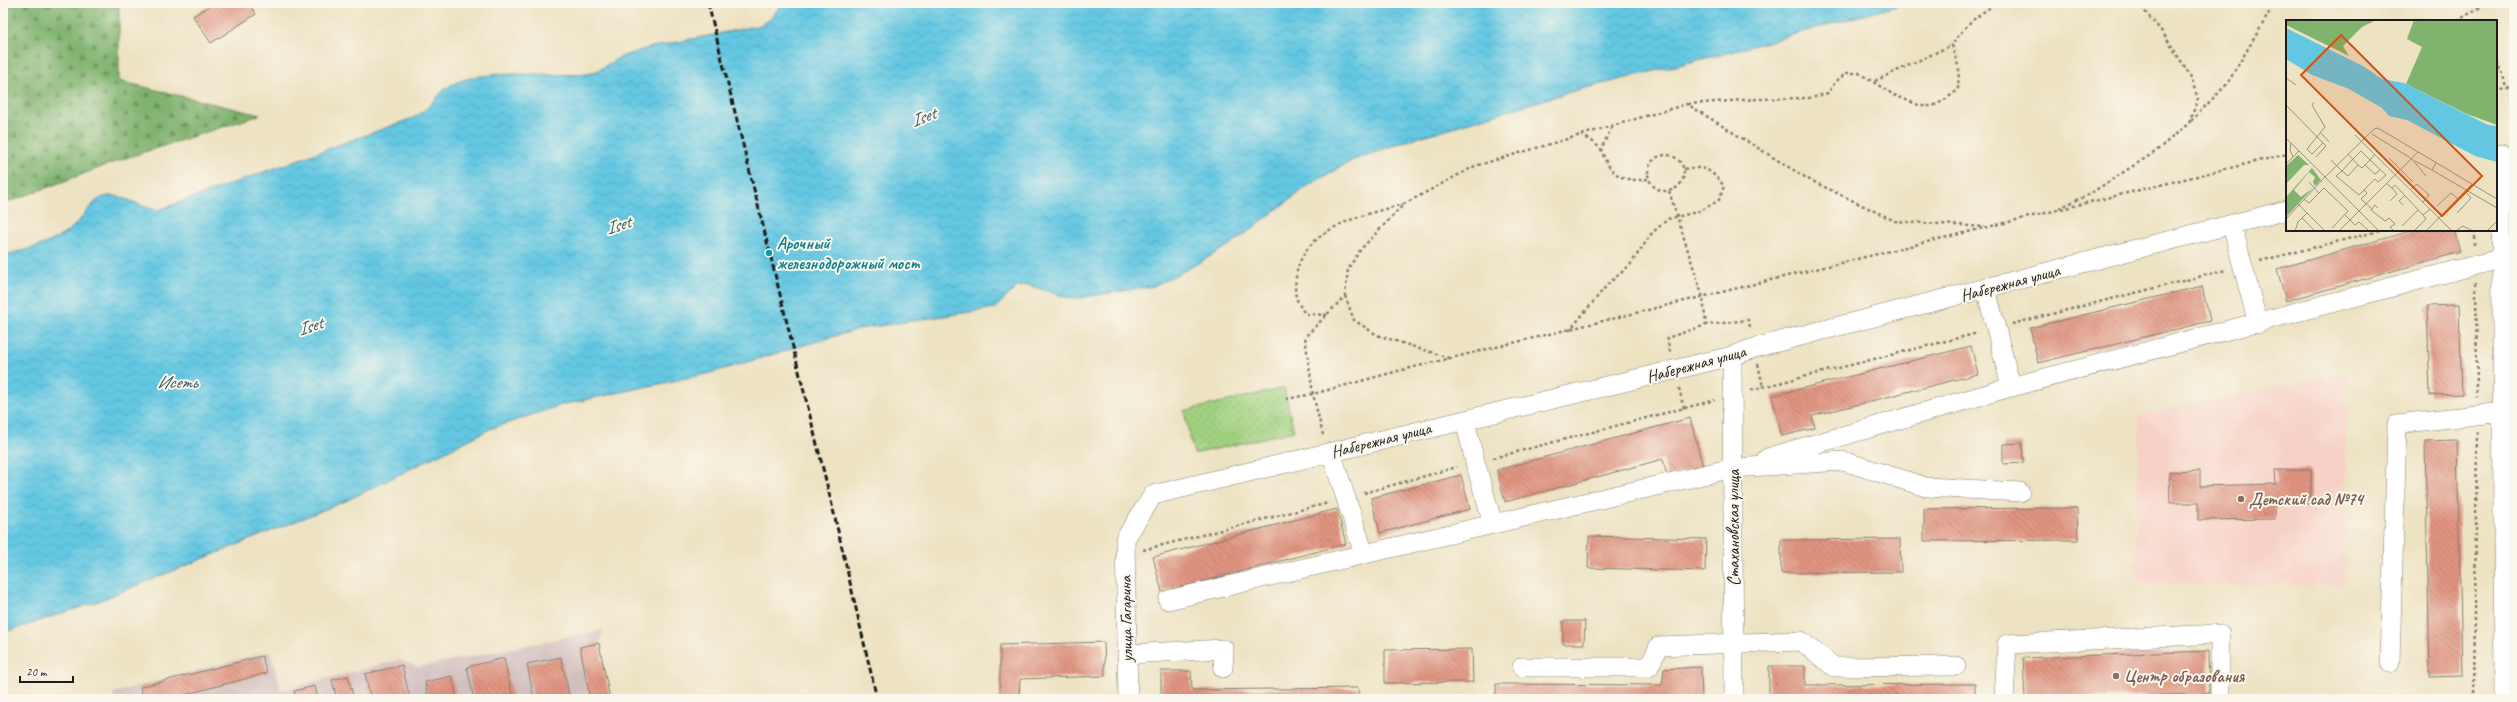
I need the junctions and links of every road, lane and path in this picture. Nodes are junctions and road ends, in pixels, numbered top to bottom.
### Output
1 (1998, 3) edge
2 (2134, 3) edge
3 (2272, 3) edge
4 (2487, 3) edge
5 (2459, 20) edge
6 (1952, 45) junction
7 (2497, 63) edge
8 (1875, 81) junction
9 (2514, 86) edge
10 (2506, 89) junction
11 (2497, 92) edge
12 (1687, 104) junction
13 (2189, 123) junction
14 (1612, 126) junction
15 (1581, 135) junction
16 (1601, 149) junction
17 (2504, 153) edge
18 (2286, 154) edge
19 (1684, 169) junction
20 (1648, 179) junction
21 (1669, 191) junction
22 (1404, 204) junction
23 (2056, 210) junction
24 (2286, 210) edge
25 (1678, 217) junction
26 (2232, 225) junction
27 (1988, 227) junction
28 (2379, 231) edge
29 (2475, 231) edge
30 (2508, 257) edge
31 (2475, 264) junction
32 (2243, 265) junction
33 (2508, 278) edge
34 (1986, 290) junction
35 (1345, 296) junction
36 (1703, 298) junction
37 (1327, 315) junction
38 (1706, 324) dead end
39 (2258, 324) junction
40 (1996, 328) junction
41 (1568, 331) junction
42 (1732, 356) junction
43 (1452, 359) junction
44 (2011, 387) junction
45 (1313, 394) junction
46 (1733, 395) junction
47 (1286, 399) dead end
48 (2503, 412) junction
49 (2477, 415) junction
50 (1465, 420) junction
51 (1330, 453) junction
52 (1475, 462) junction
53 (1733, 468) junction
54 (2020, 492) dead end
55 (1346, 498) junction
56 (1493, 524) junction
57 (1125, 539) joint
58 (1141, 551) dead end
59 (1364, 554) junction
60 (1168, 600) dead end
61 (1734, 645) junction
62 (1127, 654) junction
63 (2390, 663) dead end
64 (1956, 666) dead end
65 (1522, 667) dead end
66 (1223, 668) dead end
67 (1128, 699) edge
68 (1734, 699) edge
69 (2004, 699) edge
70 (2220, 699) edge
71 (2474, 699) edge
72 (2504, 699) edge

1 - 6 path
2 - 13 path
3 - 13 path
4 - 5 path
6 - 8 path
6 - 8 path
7 - 10 path
8 - 12 path
9 - 10 path
10 - 11 path
12 - 14 path
12 - 27 path
13 - 23 path
14 - 15 path
14 - 16 path
15 - 16 path
15 - 22 path
16 - 20 path
17 - 30 street
18 - 23 path
19 - 20 path
19 - 21 path
19 - 25 path
20 - 21 path
21 - 25 path
22 - 35 path
22 - 37 path
23 - 27 path
24 - 26 street, Набережная улица
25 - 36 path
25 - 41 path
26 - 32 street
26 - 34 street, Набережная улица
27 - 36 path
28 - 32 path
29 - 31 path
30 - 31 street
30 - 33 street
31 - 39 street
31 - 49 path
32 - 39 street
32 - 40 path
33 - 48 street
34 - 40 street
34 - 42 street, Набережная улица
35 - 37 path
35 - 43 path
36 - 38 path
36 - 41 path
37 - 45 path
39 - 44 street
40 - 44 street
40 - 46 path
41 - 43 path
42 - 46 street, Стахановская улица
42 - 50 street, Набережная улица
43 - 45 path
44 - 53 street
45 - 47 path
45 - 51 path
46 - 52 path
46 - 53 street, Стахановская улица
48 - 49 street
48 - 72 street
49 - 63 street
49 - 71 path
50 - 51 street, Набережная улица
50 - 52 street
51 - 55 street
51 - 57 street, Набережная улица
52 - 55 path
52 - 56 street
53 - 54 street
53 - 56 street
53 - 61 street, Стахановская улица
55 - 58 path
55 - 59 street
56 - 59 street
57 - 62 street, улица Гагарина
59 - 60 street
61 - 64 street
61 - 65 street
61 - 68 street, Стахановская улица
62 - 66 street
62 - 67 street, улица Гагарина
69 - 70 street

